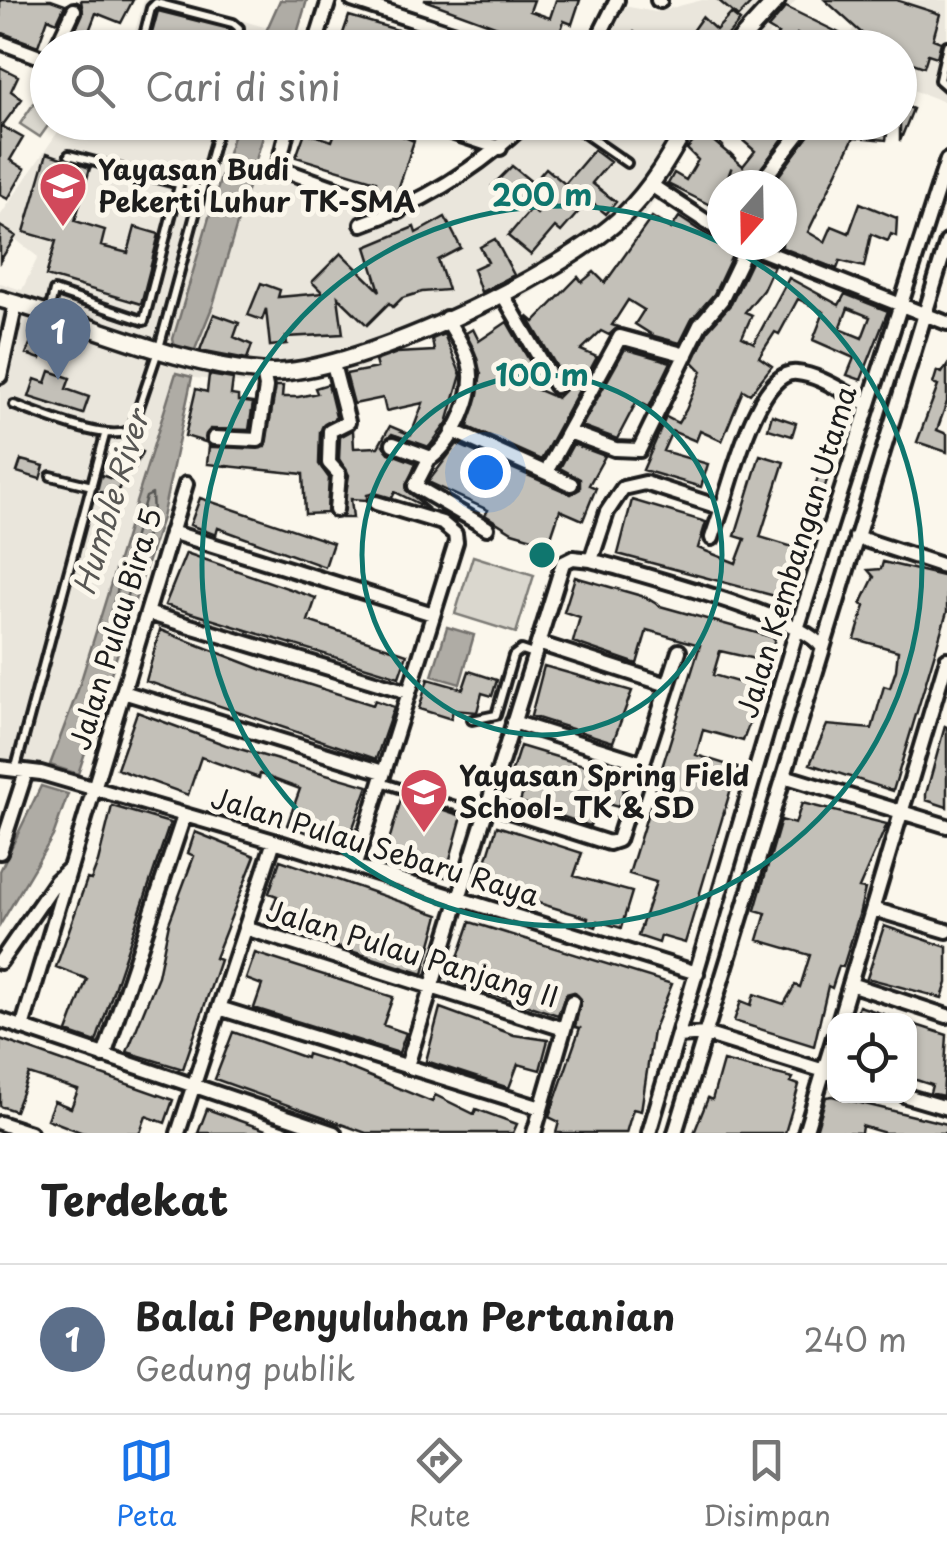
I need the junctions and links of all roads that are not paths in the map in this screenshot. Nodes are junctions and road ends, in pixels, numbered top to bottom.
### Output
1 (329, 0) edge
2 (352, 0) edge
3 (618, 0) edge
4 (777, 0) edge
5 (74, 10) dead end
6 (65, 30) edge
7 (146, 30) edge
8 (239, 30) edge
9 (320, 30) edge
10 (443, 30) edge
11 (603, 30) edge
12 (750, 30) edge
13 (0, 42) edge
14 (947, 45) edge
15 (30, 53) edge
16 (947, 86) edge
17 (216, 140) edge
18 (284, 140) edge
19 (476, 140) edge
20 (508, 140) edge
21 (594, 140) edge
22 (681, 140) edge
23 (794, 140) edge
24 (500, 148) junction
25 (69, 155) dead end
26 (947, 160) edge
27 (627, 163) dead end
28 (771, 170) edge
29 (208, 175) junction
30 (179, 184) junction
31 (651, 185) junction
32 (399, 211) junction
33 (707, 222) edge
34 (362, 224) dead end
35 (947, 242) edge
36 (741, 260) edge
37 (785, 260) edge
38 (502, 294) junction
39 (930, 300) junction
40 (8, 301) edge
41 (900, 306) junction
42 (947, 306) edge
43 (49, 313) junction
44 (926, 316) junction
45 (446, 318) junction
46 (947, 323) edge
47 (161, 348) junction
48 (686, 355) junction
49 (333, 364) junction
50 (263, 372) junction
51 (0, 376) edge
52 (556, 386) dead end
53 (868, 404) junction
54 (14, 405) dead end
55 (453, 430) junction
56 (569, 432) junction
57 (105, 434) junction
58 (214, 438) dead end
59 (392, 444) dead end
60 (429, 458) junction
61 (546, 472) junction
62 (51, 476) dead end
63 (186, 484) dead end
64 (571, 484) dead end
65 (92, 486) junction
66 (376, 503) dead end
67 (722, 508) junction
68 (336, 510) dead end
69 (487, 528) dead end
70 (171, 532) junction
71 (856, 537) junction
72 (712, 538) dead end
73 (592, 557) junction
74 (947, 567) edge
75 (806, 604) junction
76 (832, 612) junction
77 (147, 613) junction
78 (433, 614) junction
79 (798, 626) junction
80 (822, 647) junction
81 (536, 649) junction
82 (679, 651) dead end
83 (947, 658) edge
84 (668, 685) junction
85 (122, 692) junction
86 (408, 692) junction
87 (496, 715) junction
88 (472, 720) dead end
89 (513, 722) junction
90 (643, 764) junction
91 (0, 768) edge
92 (30, 772) junction
93 (382, 776) junction
94 (784, 776) junction
95 (89, 788) junction
96 (485, 810) junction
97 (900, 812) junction
98 (184, 816) junction
99 (947, 826) edge
100 (274, 841) junction
101 (0, 852) edge
102 (355, 866) junction
103 (70, 868) junction
104 (458, 896) junction
105 (873, 909) junction
106 (245, 928) junction
107 (947, 932) edge
108 (0, 962) edge
109 (697, 972) junction
110 (850, 984) junction
111 (430, 986) junction
112 (572, 1002) dead end
113 (220, 1008) junction
114 (842, 1013) edge
115 (947, 1016) edge
116 (684, 1018) junction
117 (0, 1020) edge
118 (22, 1028) junction
119 (564, 1028) junction
120 (706, 1034) junction
121 (679, 1036) junction
122 (104, 1056) junction
123 (407, 1066) junction
124 (827, 1071) edge
125 (827, 1079) edge
126 (194, 1086) junction
127 (917, 1099) edge
128 (541, 1108) junction
129 (947, 1108) edge
130 (0, 1122) edge
131 (30, 1133) edge
132 (178, 1133) edge
133 (334, 1133) edge
134 (534, 1133) edge
135 (649, 1133) edge
136 (676, 1133) edge
137 (805, 1133) edge

1 - 9 street
2 - 10 street
3 - 11 street
4 - 12 street
5 - 6 street
7 - 8 lane
13 - 15 street
14 - 16 lane
17 - 29 lane
18 - 32 street
19 - 24 street
20 - 24 street
21 - 27 lane
22 - 31 street
23 - 28 street
24 - 32 street
25 - 30 lane
26 - 41 street, Jalan Kembangan Utama
29 - 30 lane
29 - 47 lane
30 - 43 lane
31 - 33 street
31 - 38 street
32 - 34 street
35 - 39 street, Jalan Kembangan Utama
36 - 48 street
37 - 41 street
38 - 45 street
38 - 52 street
39 - 42 street
39 - 44 street, Jalan Kembangan Utama
40 - 43 street
40 - 51 street
41 - 44 street
41 - 53 street, Jalan Kembangan Utama
43 - 47 street
44 - 46 street
44 - 71 street, Jalan Kembangan Utama
45 - 49 street
45 - 55 street
47 - 50 street
47 - 57 lane
48 - 56 street
48 - 56 street
49 - 50 street
49 - 68 street
50 - 58 street
53 - 67 street
53 - 75 street, Jalan Kembangan Utama
54 - 57 lane
55 - 60 street
55 - 61 street
56 - 61 street
57 - 65 lane
59 - 60 street
60 - 69 street
61 - 64 street
62 - 65 lane
63 - 70 street, Jalan Pulau Bira 5
65 - 92 lane
66 - 78 street
67 - 72 street
67 - 73 street
70 - 77 street, Jalan Pulau Bira 5
70 - 78 street
71 - 74 street
71 - 76 street, Jalan Kembangan Utama
73 - 79 street
73 - 81 street
75 - 76 street
75 - 79 street, Jalan Kembangan Utama
76 - 80 street, Jalan Kembangan Utama
77 - 85 street, Jalan Pulau Bira 5
77 - 86 street
78 - 86 street
79 - 80 street
79 - 109 street, Jalan Kembangan Utama
80 - 94 street, Jalan Kembangan Utama
81 - 84 street
81 - 87 lane
81 - 89 street
82 - 84 street
83 - 97 street
84 - 90 street
85 - 93 street
85 - 95 street, Jalan Pulau Bira 5
86 - 93 street
87 - 88 lane
87 - 89 lane
89 - 90 street
89 - 96 street
90 - 96 street
91 - 92 street, Jalan Pulau Sebaru Raya
92 - 95 street, Jalan Pulau Sebaru Raya
92 - 101 street
93 - 96 lane
93 - 102 street
94 - 97 street
94 - 120 street, Jalan Kembangan Utama
95 - 98 street, Jalan Pulau Sebaru Raya
95 - 103 street, Jalan Pulau Bira 5
96 - 104 street
97 - 99 street
97 - 105 street
98 - 100 street, Jalan Pulau Sebaru Raya
98 - 122 street
100 - 102 street, Jalan Pulau Sebaru Raya
100 - 106 street
102 - 104 street, Jalan Pulau Sebaru Raya
103 - 108 street
103 - 118 street, Jalan Pulau Bira 5
104 - 109 street, Jalan Pulau Sebaru Raya
104 - 111 street
105 - 107 street
105 - 110 street
106 - 111 street, Jalan Pulau Panjang II
106 - 113 street
109 - 116 street, Jalan Kembangan Utama
110 - 114 street
110 - 115 street
111 - 119 street, Jalan Pulau Panjang II
111 - 123 street
112 - 119 street
113 - 123 street
113 - 126 street
116 - 120 street
116 - 121 street, Jalan Kembangan Utama
117 - 118 street
118 - 122 street
119 - 128 street
120 - 121 street
120 - 124 street
120 - 136 street, Jalan Kembangan Utama
121 - 135 street, Jalan Kembangan Utama
122 - 126 street
123 - 128 street
125 - 137 street
126 - 132 street
126 - 133 street
127 - 129 street
128 - 134 street
130 - 131 street

